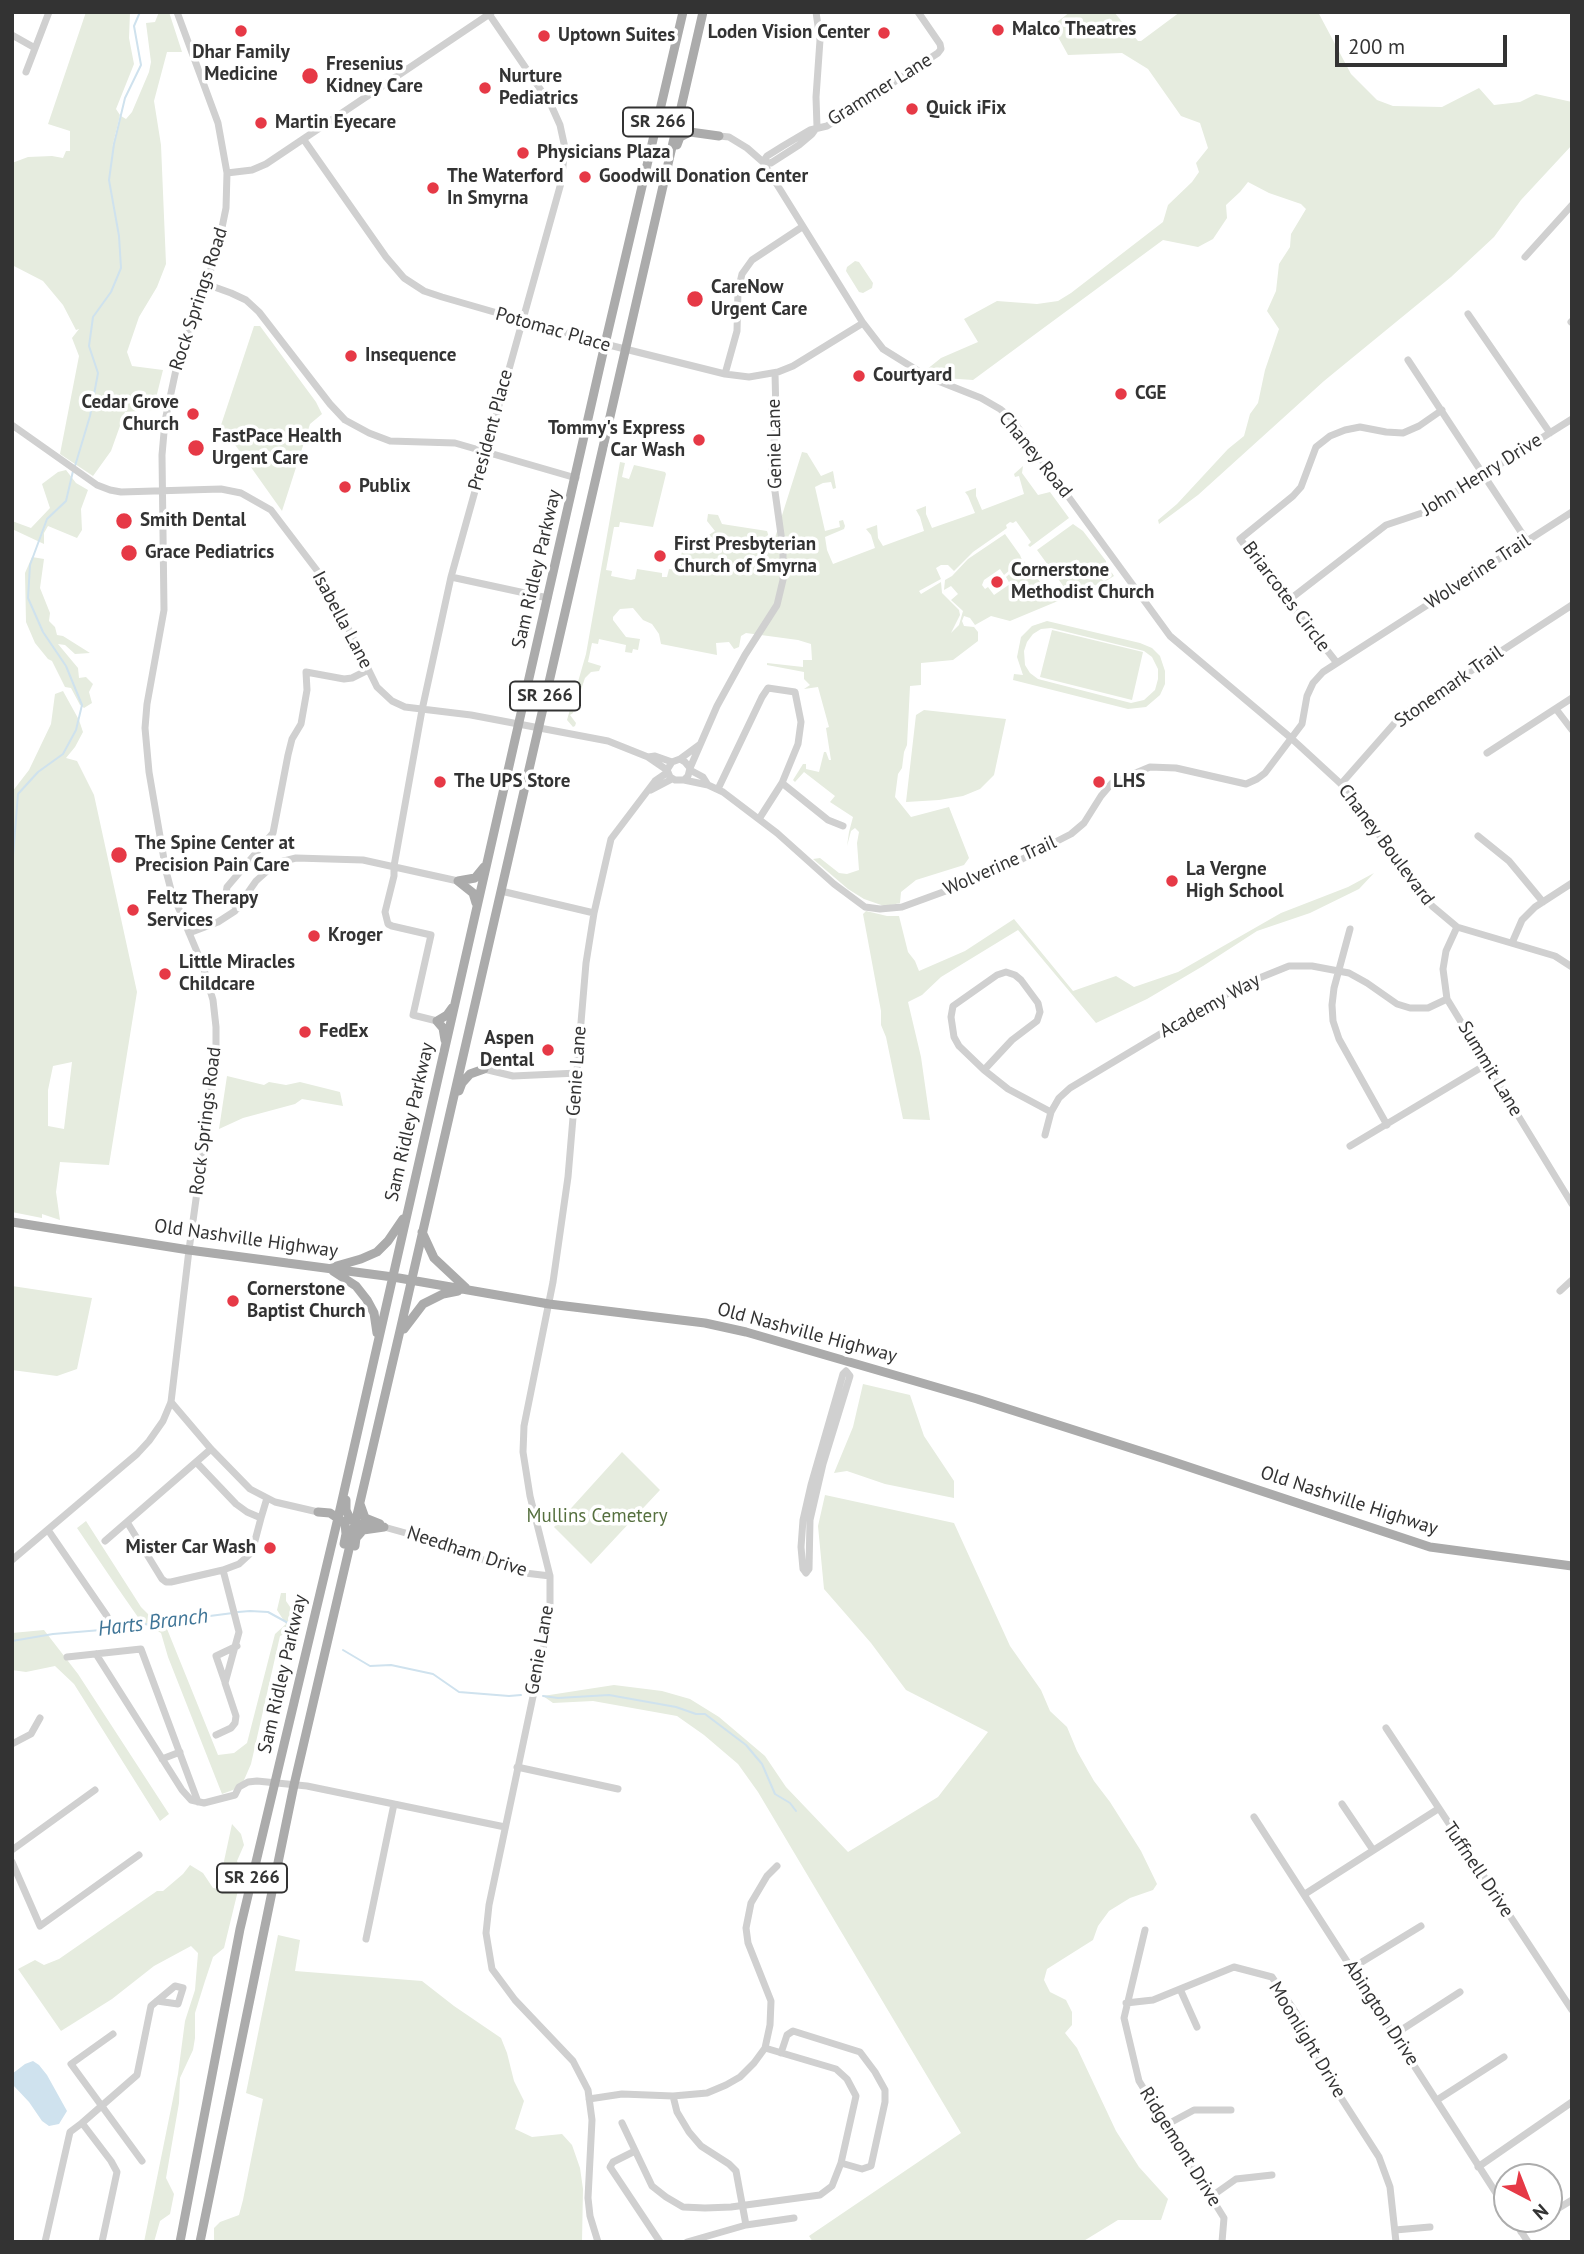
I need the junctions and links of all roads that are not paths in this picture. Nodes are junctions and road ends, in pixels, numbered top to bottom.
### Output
1 (49, 12) edge
2 (177, 12) edge
3 (683, 12) edge
4 (703, 12) edge
5 (816, 12) edge
6 (918, 12) edge
7 (490, 13) edge
8 (12, 34) edge
9 (35, 48) junction
10 (26, 72) dead end
11 (827, 126) junction
12 (817, 127) junction
13 (719, 136) joint
14 (304, 139) junction
15 (799, 145) junction
16 (785, 149) junction
17 (763, 162) junction
18 (227, 173) junction
19 (1572, 205) edge
20 (655, 224) junction
21 (802, 227) junction
22 (1525, 257) dead end
23 (206, 284) junction
24 (1468, 314) dead end
25 (522, 321) junction
26 (863, 323) junction
27 (605, 344) junction
28 (627, 350) junction
29 (1408, 360) dead end
30 (775, 373) junction
31 (725, 374) junction
32 (1442, 410) junction
33 (1572, 419) edge
34 (12, 425) edge
35 (1550, 433) junction
36 (484, 451) junction
37 (1484, 475) junction
38 (576, 478) junction
39 (162, 492) junction
40 (1572, 512) edge
41 (1527, 541) junction
42 (451, 576) junction
43 (548, 598) junction
44 (1289, 600) junction
45 (1572, 605) edge
46 (1336, 663) junction
47 (368, 670) junction
48 (1572, 698) edge
49 (1556, 709) junction
50 (422, 710) junction
51 (519, 725) junction
52 (538, 729) junction
53 (1572, 730) edge
54 (1291, 738) junction
55 (699, 745) junction
56 (1487, 753) dead end
57 (648, 757) junction
58 (676, 761) junction
59 (1320, 763) joint
60 (690, 769) junction
61 (669, 774) junction
62 (684, 780) junction
63 (782, 783) junction
64 (1341, 784) junction
65 (708, 785) junction
66 (718, 789) junction
67 (759, 819) junction
68 (843, 826) dead end
69 (1478, 836) dead end
70 (487, 863) junction
71 (394, 866) junction
72 (458, 881) junction
73 (1572, 883) edge
74 (500, 891) junction
75 (1543, 902) junction
76 (477, 908) junction
77 (237, 909) junction
78 (594, 913) junction
79 (1457, 927) junction
80 (1350, 929) dead end
81 (189, 933) junction
82 (1512, 943) junction
83 (1572, 967) edge
84 (1338, 970) junction
85 (1447, 999) junction
86 (455, 1004) junction
87 (437, 1021) junction
88 (446, 1045) junction
89 (465, 1048) junction
90 (1487, 1064) junction
91 (484, 1069) junction
92 (984, 1070) junction
93 (578, 1073) junction
94 (450, 1111) junction
95 (1051, 1112) junction
96 (1387, 1125) junction
97 (1045, 1135) dead end
98 (1350, 1146) dead end
99 (1572, 1204) edge
100 (407, 1213) junction
101 (12, 1222) edge
102 (422, 1232) junction
103 (189, 1250) junction
104 (328, 1268) junction
105 (393, 1277) junction
106 (411, 1280) junction
107 (1572, 1280) edge
108 (467, 1289) junction
109 (1560, 1291) dead end
110 (549, 1304) junction
111 (400, 1335) junction
112 (378, 1338) junction
113 (846, 1371) dead end
114 (171, 1402) junction
115 (358, 1427) junction
116 (211, 1449) junction
117 (196, 1462) junction
118 (267, 1498) junction
119 (360, 1502) junction
120 (318, 1512) junction
121 (261, 1518) junction
122 (338, 1518) junction
123 (127, 1522) junction
124 (355, 1523) junction
125 (384, 1527) junction
126 (373, 1528) junction
127 (48, 1530) junction
128 (335, 1532) junction
129 (105, 1541) dead end
130 (12, 1560) edge
131 (1572, 1566) edge
132 (223, 1570) junction
133 (806, 1573) dead end
134 (550, 1576) junction
135 (107, 1616) dead end
136 (333, 1617) junction
137 (237, 1646) junction
138 (96, 1654) junction
139 (68, 1657) dead end
140 (225, 1683) junction
141 (40, 1718) dead end
142 (1386, 1728) dead end
143 (216, 1735) dead end
144 (12, 1744) edge
145 (180, 1752) junction
146 (162, 1759) junction
147 (517, 1768) junction
148 (186, 1769) junction
149 (172, 1774) junction
150 (274, 1784) junction
151 (294, 1785) junction
152 (618, 1789) dead end
153 (95, 1790) dead end
154 (198, 1802) junction
155 (394, 1804) junction
156 (1342, 1804) dead end
157 (1438, 1809) junction
158 (1254, 1817) dead end
159 (505, 1827) junction
160 (12, 1850) edge
161 (1373, 1850) junction
162 (139, 1855) dead end
163 (12, 1862) edge
164 (776, 1866) dead end
165 (1305, 1894) junction
166 (1420, 1926) dead end
167 (1145, 1930) dead end
168 (366, 1939) dead end
169 (1352, 1968) junction
170 (1180, 1989) junction
171 (1460, 1992) dead end
172 (157, 2001) dead end
173 (1126, 2003) junction
174 (1572, 2010) edge
175 (1197, 2027) dead end
176 (113, 2034) dead end
177 (1395, 2034) junction
178 (765, 2048) junction
179 (780, 2053) junction
180 (1504, 2057) dead end
181 (673, 2096) junction
182 (589, 2099) junction
183 (1437, 2100) junction
184 (1572, 2102) edge
185 (101, 2107) junction
186 (1231, 2110) dead end
187 (82, 2123) junction
188 (622, 2123) dead end
189 (1166, 2125) junction
190 (635, 2151) junction
191 (142, 2161) dead end
192 (841, 2164) junction
193 (1478, 2167) junction
194 (1272, 2175) dead end
195 (1493, 2189) edge
196 (1212, 2196) junction
197 (742, 2206) junction
198 (794, 2218) dead end
199 (746, 2225) junction
200 (1430, 2227) dead end
201 (1395, 2230) junction
202 (45, 2242) edge
203 (102, 2242) edge
204 (180, 2242) edge
205 (200, 2242) edge
206 (598, 2242) edge
207 (660, 2242) edge
208 (687, 2242) edge
209 (1222, 2242) edge
210 (1396, 2242) edge

1 - 9 street
2 - 18 street, Rock Springs Road
3 - 27 main road, Sam Ridley Parkway / SR 266
4 - 20 main road, Sam Ridley Parkway / SR 266
5 - 12 street
6 - 11 street, Grammer Lane
7 - 14 street
7 - 25 street, President Place
8 - 9 street
9 - 10 street
11 - 12 street, Grammer Lane
11 - 15 street
12 - 15 street
12 - 16 street
13 - 17 street, Chaney Road
13 - 20 main road
14 - 18 street
14 - 25 street, Potomac Place
15 - 16 street
16 - 17 street
17 - 21 street, Chaney Road
18 - 23 street, Rock Springs Road
19 - 22 street
20 - 28 main road, Sam Ridley Parkway / SR 266
21 - 26 street, Chaney Road
21 - 31 street
23 - 36 street
23 - 39 street, Rock Springs Road
24 - 35 street
25 - 27 street, Potomac Place
25 - 36 street, President Place
26 - 30 street, Potomac Place
26 - 54 street, Chaney Road
27 - 28 street, Potomac Place
27 - 38 main road, Sam Ridley Parkway / SR 266
28 - 31 street, Potomac Place
28 - 52 main road, Sam Ridley Parkway / SR 266
29 - 32 street
30 - 31 street, Potomac Place
30 - 55 street, Genie Lane
32 - 37 street
32 - 44 street, Briarcotes Circle
33 - 35 street, John Henry Drive
34 - 39 street, Isabella Lane
35 - 37 street, John Henry Drive
36 - 38 street
36 - 42 street, President Place
37 - 41 street
37 - 44 street, John Henry Drive
38 - 43 main road, Sam Ridley Parkway / SR 266
39 - 47 street, Isabella Lane
39 - 81 street, Rock Springs Road
40 - 41 street, Wolverine Trail
41 - 46 street, Wolverine Trail
42 - 43 street
42 - 50 street, President Place
43 - 51 main road, Sam Ridley Parkway / SR 266
44 - 46 street, Briarcotes Circle
45 - 64 street, Stonemark Trail
46 - 54 street, Wolverine Trail
47 - 50 street, Isabella Lane
47 - 77 street
48 - 49 street
49 - 53 street
49 - 56 street
50 - 51 street, Isabella Lane
50 - 71 street, President Place
51 - 52 street, Isabella Lane
51 - 70 main road, Sam Ridley Parkway / SR 266
52 - 57 street
52 - 74 main road, Sam Ridley Parkway / SR 266
54 - 59 street, Chaney Road
54 - 67 street, Wolverine Trail
55 - 58 street, Genie Lane
55 - 60 street, Genie Lane
57 - 58 street
57 - 61 street
58 - 60 street, Wolverine Trail
58 - 61 street, Genie Lane
59 - 64 street, Chaney Boulevard
60 - 62 street, Genie Lane
60 - 65 street, Wolverine Trail
61 - 62 street, Wolverine Trail
61 - 78 street, Genie Lane
62 - 65 street, Wolverine Trail
63 - 66 street
63 - 67 street
63 - 68 street
64 - 79 street, Chaney Boulevard
65 - 66 street, Wolverine Trail
66 - 67 street, Wolverine Trail
69 - 75 street
70 - 72 main road
70 - 76 main road, Sam Ridley Parkway / SR 266
71 - 72 street
71 - 77 street
71 - 87 street
72 - 76 main road
73 - 75 street
74 - 78 street
74 - 89 main road, Sam Ridley Parkway / SR 266
75 - 82 street
76 - 86 main road, Sam Ridley Parkway / SR 266
77 - 81 street
78 - 93 street, Genie Lane
79 - 82 street, Chaney Boulevard
79 - 85 street, Summit Lane
80 - 84 street
81 - 103 street, Rock Springs Road
82 - 83 street, Chaney Boulevard
84 - 85 street, Academy Way
84 - 95 street, Academy Way
84 - 96 street
85 - 90 street, Summit Lane
86 - 87 main road
86 - 88 main road, Sam Ridley Parkway / SR 266
87 - 88 main road
88 - 100 main road, Sam Ridley Parkway / SR 266
89 - 91 main road
89 - 94 main road, Sam Ridley Parkway / SR 266
90 - 96 street
90 - 99 street, Summit Lane
91 - 93 street
91 - 94 main road
92 - 92 street
92 - 95 street
93 - 110 street, Genie Lane
94 - 102 main road, Sam Ridley Parkway / SR 266
95 - 97 street, Academy Way
96 - 98 street
100 - 104 main road
100 - 105 main road, Sam Ridley Parkway / SR 266
101 - 103 main road, Old Nashville Highway
102 - 106 main road, Sam Ridley Parkway / SR 266
102 - 108 main road
103 - 104 main road, Old Nashville Highway
103 - 114 street, Rock Springs Road
104 - 105 main road, Old Nashville Highway
104 - 112 main road
105 - 106 main road, Old Nashville Highway
105 - 112 main road, Sam Ridley Parkway / SR 266
106 - 108 main road, Old Nashville Highway
106 - 111 main road, Sam Ridley Parkway / SR 266
107 - 109 street
108 - 110 main road, Old Nashville Highway
108 - 111 main road
110 - 131 main road, Old Nashville Highway
110 - 134 street, Genie Lane
111 - 119 main road, Sam Ridley Parkway / SR 266
112 - 115 main road, Sam Ridley Parkway / SR 266
113 - 133 street
114 - 116 street
114 - 127 street, Rock Springs Road
115 - 122 main road, Sam Ridley Parkway / SR 266
115 - 124 main road
116 - 117 street
116 - 118 street
117 - 121 street
117 - 123 street
118 - 120 street
118 - 121 street
119 - 124 main road, Sam Ridley Parkway / SR 266
119 - 125 main road
120 - 122 main road
120 - 128 main road
121 - 132 street
122 - 128 main road, Sam Ridley Parkway / SR 266
122 - 136 main road
123 - 129 street
123 - 132 street
124 - 126 main road
124 - 136 main road, Sam Ridley Parkway / SR 266
125 - 126 main road
125 - 134 street, Needham Drive
126 - 136 main road
127 - 130 street, Rock Springs Road
127 - 135 street
128 - 150 main road, Sam Ridley Parkway / SR 266
132 - 137 street
134 - 147 street, Genie Lane
136 - 151 main road, Sam Ridley Parkway / SR 266
137 - 140 street
137 - 140 street
138 - 139 street
138 - 145 street
138 - 146 street
140 - 143 street
141 - 144 street
142 - 157 street, Tuffnell Drive
145 - 146 street
145 - 148 street
146 - 149 street
147 - 152 street
147 - 159 street, Genie Lane
148 - 149 street
148 - 154 street
149 - 154 street
150 - 151 street
150 - 154 street
150 - 204 main road, Sam Ridley Parkway / SR 266
151 - 155 street
151 - 205 main road, Sam Ridley Parkway / SR 266
153 - 160 street
155 - 159 street
155 - 168 street
156 - 161 street
157 - 161 street
157 - 174 street, Tuffnell Drive
158 - 165 street, Abington Drive
159 - 182 street, Genie Lane
161 - 165 street
162 - 163 street
164 - 178 street
165 - 169 street, Abington Drive
166 - 169 street
167 - 173 street, Ridgemont Drive
169 - 177 street, Abington Drive
170 - 173 street, Moonlight Drive
170 - 175 street
170 - 201 street, Moonlight Drive
171 - 177 street
172 - 185 street
173 - 189 street, Ridgemont Drive
176 - 185 street
177 - 183 street, Abington Drive
178 - 179 street
178 - 181 street
179 - 192 street
179 - 192 street
180 - 183 street
181 - 182 street
181 - 197 street
182 - 206 street, Genie Lane
183 - 193 street, Abington Drive
184 - 193 street
185 - 187 street
185 - 191 street
186 - 189 street
187 - 202 street
187 - 203 street
188 - 190 street
189 - 196 street, Ridgemont Drive
190 - 197 street
190 - 207 street
192 - 197 street
193 - 195 street, Abington Drive
194 - 196 street
196 - 209 street, Ridgemont Drive
197 - 199 street
198 - 199 street
199 - 208 street
200 - 201 street
201 - 210 street, Moonlight Drive

